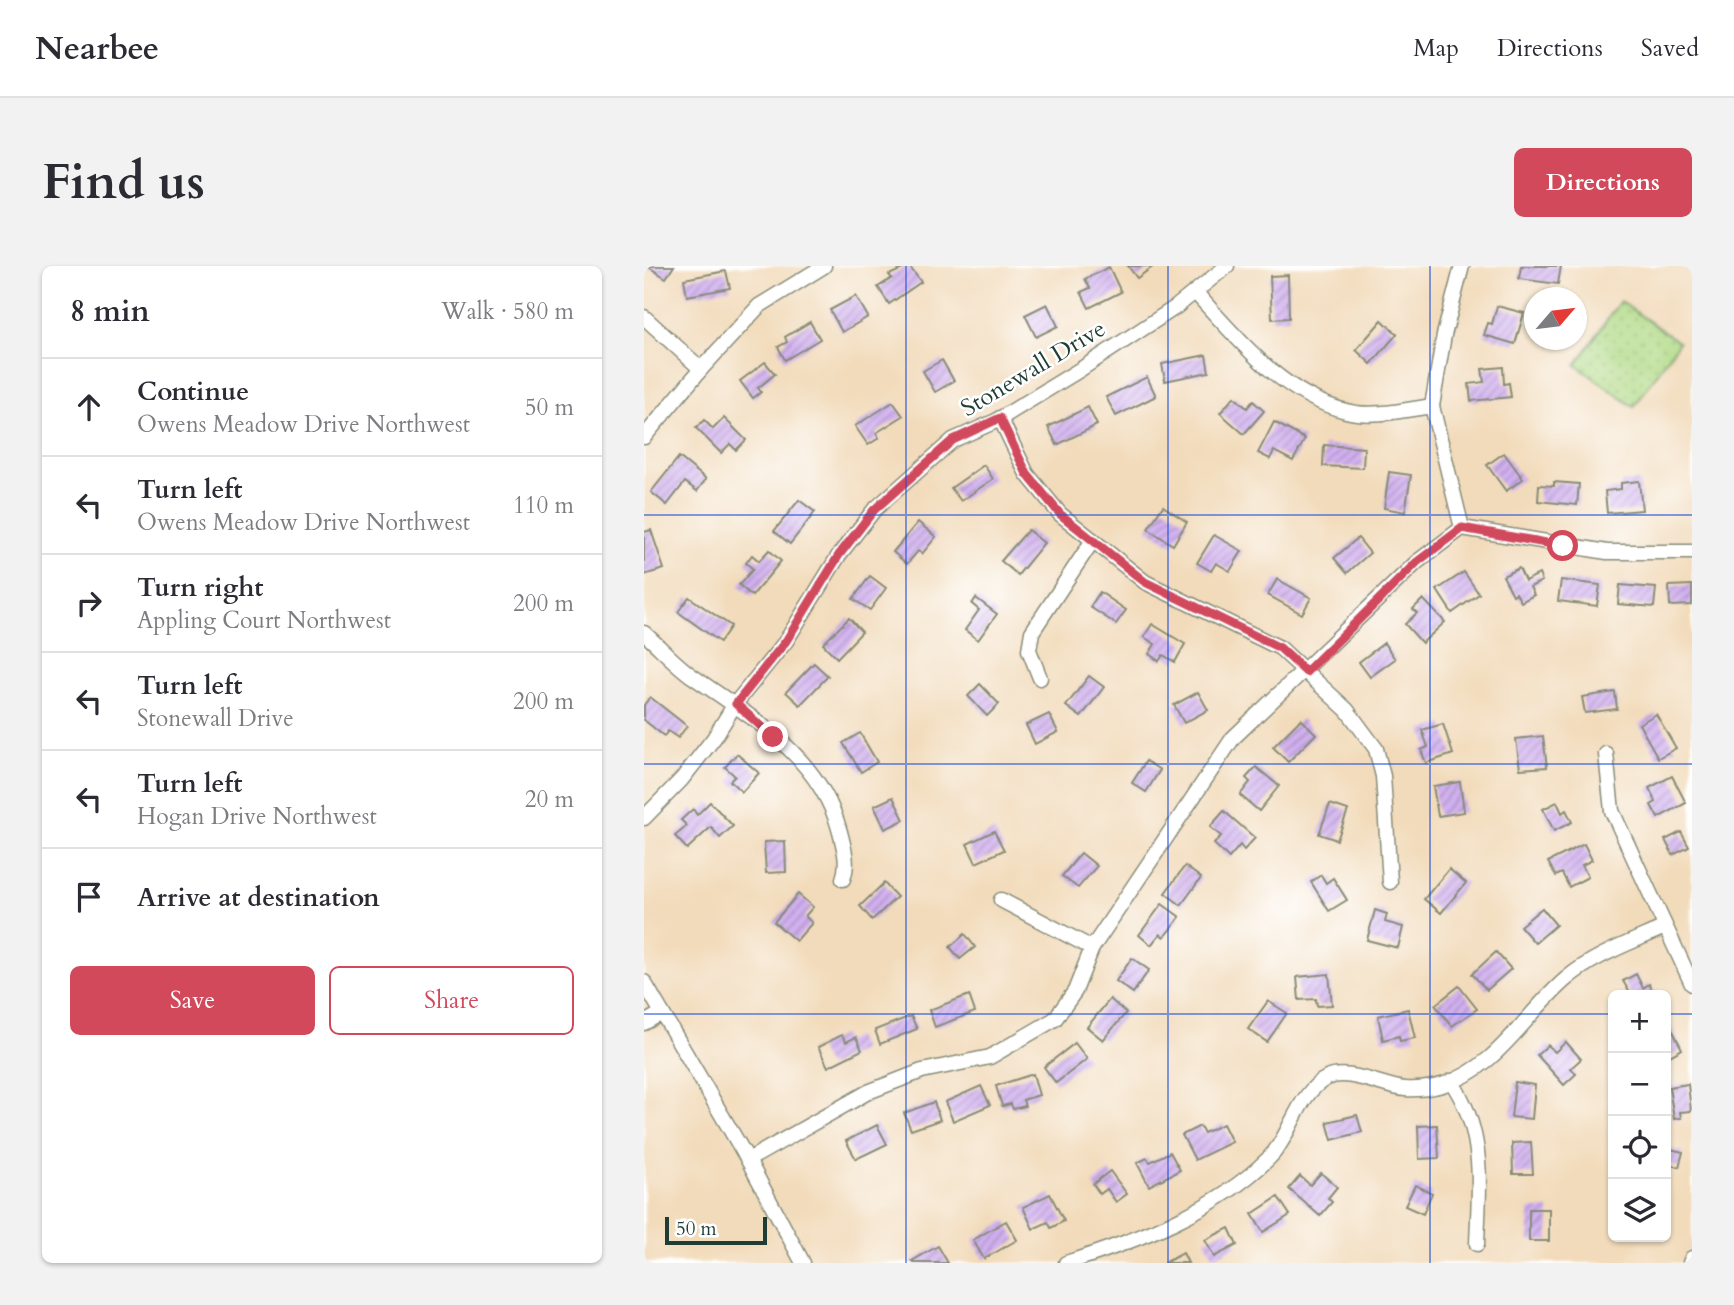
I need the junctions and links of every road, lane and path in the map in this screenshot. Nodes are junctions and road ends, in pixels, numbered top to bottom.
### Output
1 (824, 266) edge
2 (1227, 266) edge
3 (1462, 266) edge
4 (1195, 292) junction
5 (644, 317) edge
6 (701, 369) junction
7 (1432, 406) junction
8 (1000, 418) junction
9 (644, 437) edge
10 (1462, 528) junction
11 (1093, 540) junction
12 (1692, 552) edge
13 (644, 633) edge
14 (1306, 672) junction
15 (1040, 678) dead end
16 (736, 704) junction
17 (1606, 754) dead end
18 (644, 818) edge
19 (843, 879) dead end
20 (1390, 882) dead end
21 (1001, 900) dead end
22 (1665, 928) junction
23 (1091, 948) junction
24 (644, 982) edge
25 (1692, 984) edge
26 (662, 1013) junction
27 (644, 1023) edge
28 (1451, 1081) junction
29 (748, 1160) junction
30 (1477, 1244) dead end
31 (1692, 1258) edge
32 (803, 1263) edge
33 (1066, 1263) edge
34 (1690, 1263) edge

1 - 6 street
2 - 4 street, Stonewall Drive
3 - 7 street
4 - 7 street
4 - 8 street, Stonewall Drive
5 - 6 street
6 - 9 street
7 - 10 street
8 - 11 street
8 - 16 street, Stonewall Drive
10 - 12 street
10 - 14 street
11 - 14 street
11 - 15 street
13 - 16 street
14 - 20 street
14 - 23 street
16 - 18 street, Stonewall Drive
16 - 19 street
17 - 22 street
21 - 23 street
22 - 25 street
22 - 28 street
23 - 29 street
24 - 26 street
26 - 27 street
26 - 29 street
28 - 30 street
28 - 33 street
29 - 32 street
31 - 34 street

